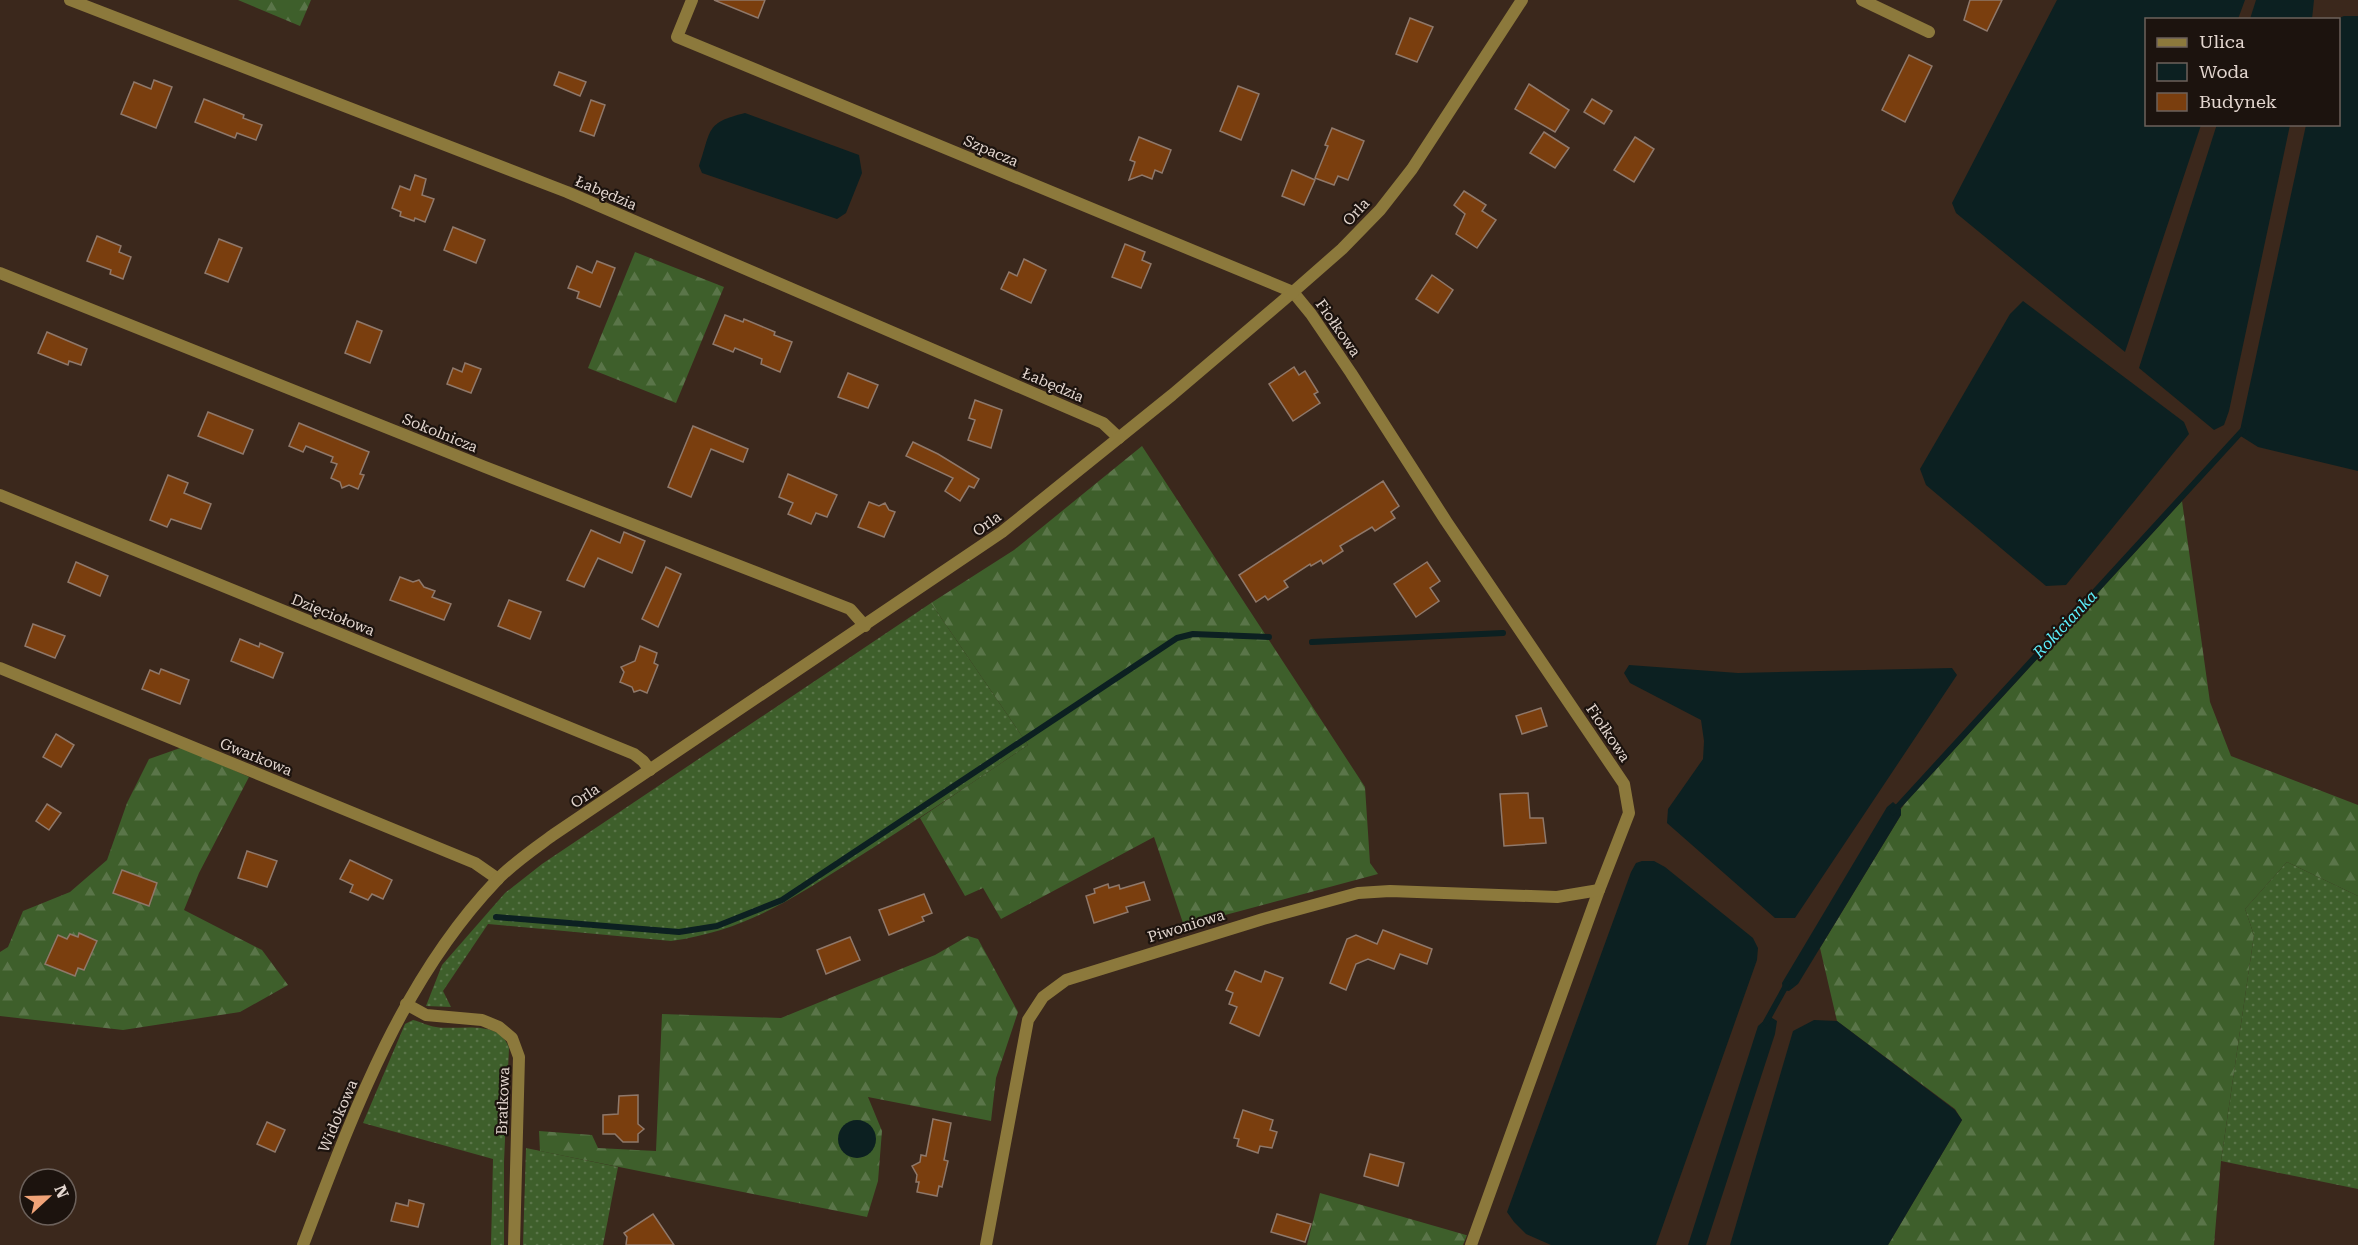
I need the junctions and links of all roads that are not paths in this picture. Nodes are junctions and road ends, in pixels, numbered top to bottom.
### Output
1 (70, 0) edge
2 (692, 0) edge
3 (1522, 0) edge
4 (1862, 0) edge
5 (1929, 32) dead end
6 (0, 273) edge
7 (1293, 292) junction
8 (1119, 438) junction
9 (0, 495) edge
10 (865, 626) junction
11 (0, 668) edge
12 (650, 770) junction
13 (498, 879) junction
14 (1599, 890) junction
15 (406, 1003) junction
16 (303, 1245) edge
17 (514, 1245) edge
18 (986, 1245) edge
19 (1471, 1245) edge

1 - 8 street, Łabędzia
2 - 7 street, Szpacza
3 - 7 street, Orla
4 - 5 street
6 - 10 street, Sokolnicza
7 - 8 street, Orla
7 - 14 street, Fiołkowa
8 - 10 street, Orla
9 - 12 street, Dzięciołowa
10 - 12 street, Orla
11 - 13 street, Gwarkowa
12 - 13 street, Orla
13 - 15 street, Orla
14 - 18 street, Piwoniowa
14 - 19 street, Fiołkowa
15 - 16 street, Widokowa
15 - 17 street, Bratkowa

